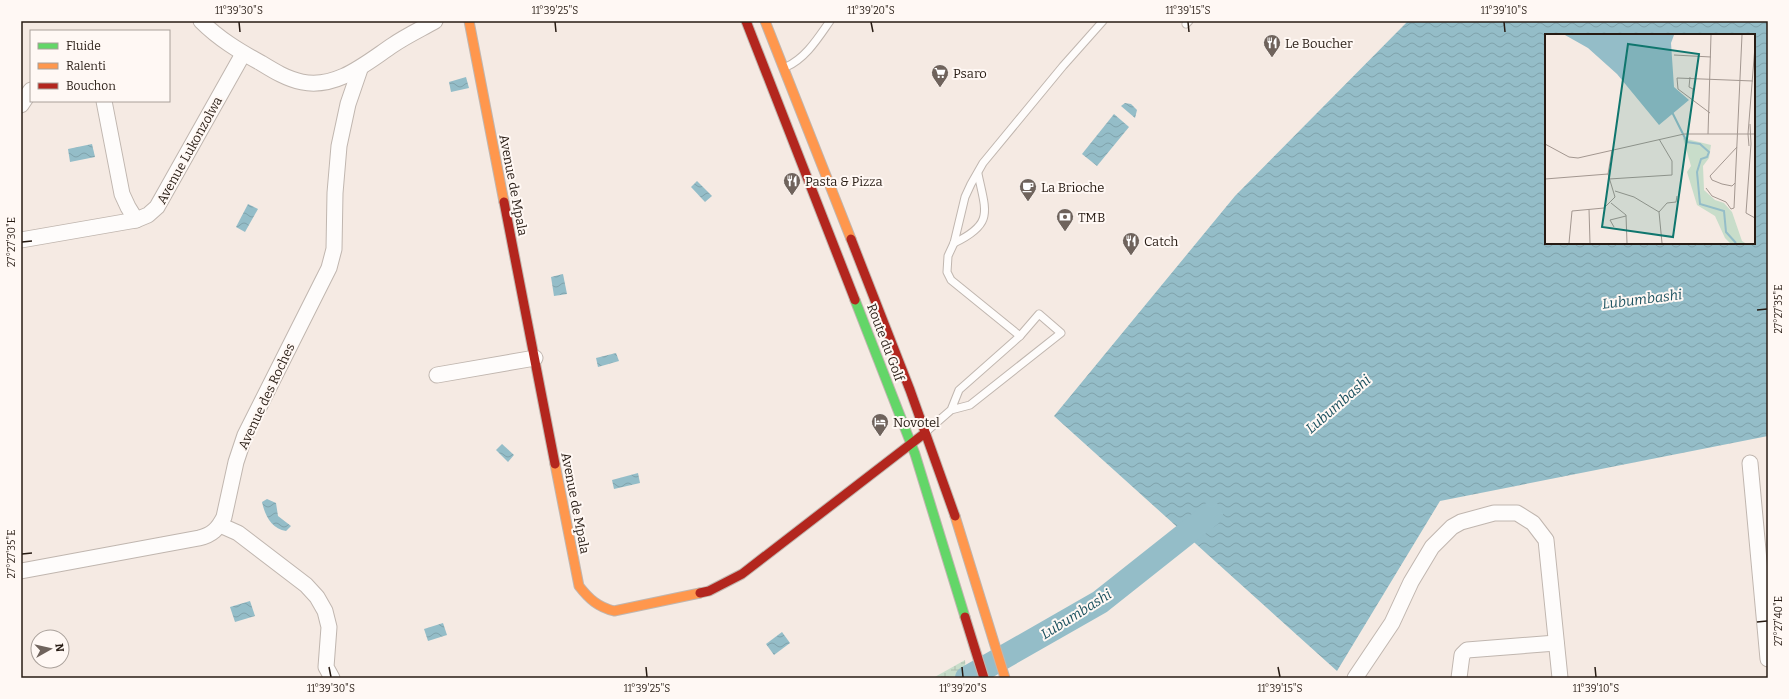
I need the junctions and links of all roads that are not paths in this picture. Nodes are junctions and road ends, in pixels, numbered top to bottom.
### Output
1 (201, 21) edge
2 (435, 21) edge
3 (469, 21) edge
4 (746, 21) edge
5 (765, 21) edge
6 (830, 21) edge
7 (1103, 21) edge
8 (243, 54) junction
9 (784, 68) junction
10 (360, 69) junction
11 (768, 74) junction
12 (30, 92) edge
13 (104, 102) edge
14 (21, 105) edge
15 (978, 174) junction
16 (136, 220) junction
17 (21, 240) edge
18 (954, 243) junction
19 (1020, 336) junction
20 (535, 358) junction
21 (437, 375) dead end
22 (951, 410) junction
23 (926, 433) junction
24 (911, 444) junction
25 (1750, 463) dead end
26 (220, 525) junction
27 (21, 571) edge
28 (1556, 643) junction
29 (1768, 659) edge
30 (983, 673) edge
31 (332, 678) edge
32 (1005, 678) edge
33 (1355, 678) edge
34 (1459, 678) edge
35 (1560, 678) edge

1 - 8 street
2 - 10 street
3 - 20 main road, Avenue de Mpala
4 - 11 main road, Route du Golf
5 - 9 main road
6 - 9 lane
7 - 15 lane
8 - 10 street
8 - 16 street, Avenue Lukonzolwa
9 - 11 main road
9 - 23 main road
10 - 26 street, Avenue des Roches
11 - 24 main road, Route du Golf
12 - 14 street
13 - 16 street
15 - 18 lane
15 - 18 lane
16 - 17 street, Avenue Lukonzolwa
18 - 19 lane
19 - 22 lane
19 - 22 lane
20 - 21 street
20 - 24 main road, Avenue de Mpala
22 - 23 lane
23 - 24 main road, Avenue de Mpala
23 - 32 main road
24 - 30 main road, Route du Golf
25 - 29 street
26 - 27 street
26 - 31 street
28 - 33 street
28 - 34 street
28 - 35 street

